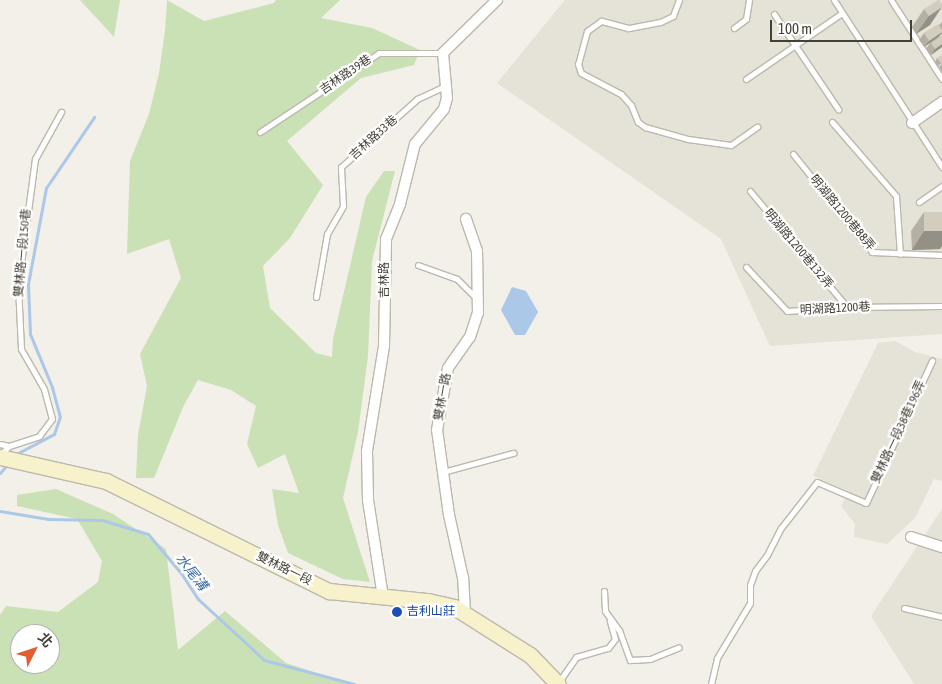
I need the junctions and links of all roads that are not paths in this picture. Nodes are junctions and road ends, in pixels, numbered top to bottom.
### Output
1 (497, 0) edge
2 (679, 0) edge
3 (749, 0) edge
4 (834, 0) edge
5 (891, 0) edge
6 (842, 13) junction
7 (774, 14) dead end
8 (734, 28) dead end
9 (794, 44) junction
10 (443, 53) junction
11 (746, 79) dead end
12 (942, 79) edge
13 (445, 86) junction
14 (942, 102) edge
15 (838, 109) dead end
16 (61, 112) dead end
17 (832, 122) dead end
18 (912, 123) junction
19 (757, 128) dead end
20 (260, 132) dead end
21 (793, 154) dead end
22 (942, 167) edge
23 (942, 186) edge
24 (750, 191) dead end
25 (920, 202) dead end
26 (466, 219) dead end
27 (900, 254) junction
28 (942, 255) edge
29 (418, 265) dead end
30 (746, 268) dead end
31 (316, 296) dead end
32 (478, 300) junction
33 (942, 306) edge
34 (847, 307) junction
35 (932, 361) dead end
36 (0, 444) edge
37 (3, 453) edge
38 (513, 453) dead end
39 (443, 472) junction
40 (911, 537) dead end
41 (942, 546) edge
42 (604, 592) dead end
43 (383, 597) junction
44 (904, 608) dead end
45 (464, 613) junction
46 (942, 617) edge
47 (610, 619) junction
48 (679, 647) dead end
49 (558, 684) edge
50 (711, 684) edge

1 - 10 street
2 - 19 lane
3 - 8 lane
4 - 6 lane
5 - 12 lane
6 - 9 lane
6 - 18 lane
7 - 9 lane
9 - 11 lane
9 - 15 lane
10 - 13 street, 吉林路
10 - 20 lane, 吉林路39巷
13 - 31 lane, 吉林路33巷
13 - 43 street, 吉林路
14 - 18 street
16 - 37 lane, 雙林路一段150巷
17 - 27 lane
18 - 22 lane
21 - 27 lane, 明湖路1200巷88弄
23 - 25 lane
24 - 34 lane, 明湖路1200巷132弄
26 - 32 street, 雙林一路
27 - 28 lane
29 - 32 lane
30 - 34 lane, 明湖路1200巷
32 - 39 street, 雙林一路
33 - 34 lane, 明湖路1200巷
35 - 50 lane, 雙林路一段38巷196弄
36 - 37 lane
37 - 43 street, 雙林路一段
38 - 39 lane
39 - 45 street, 雙林一路
40 - 41 street
42 - 47 lane
43 - 45 street, 雙林路一段
44 - 46 lane
45 - 49 street, 雙林路一段
47 - 48 lane
47 - 49 lane

